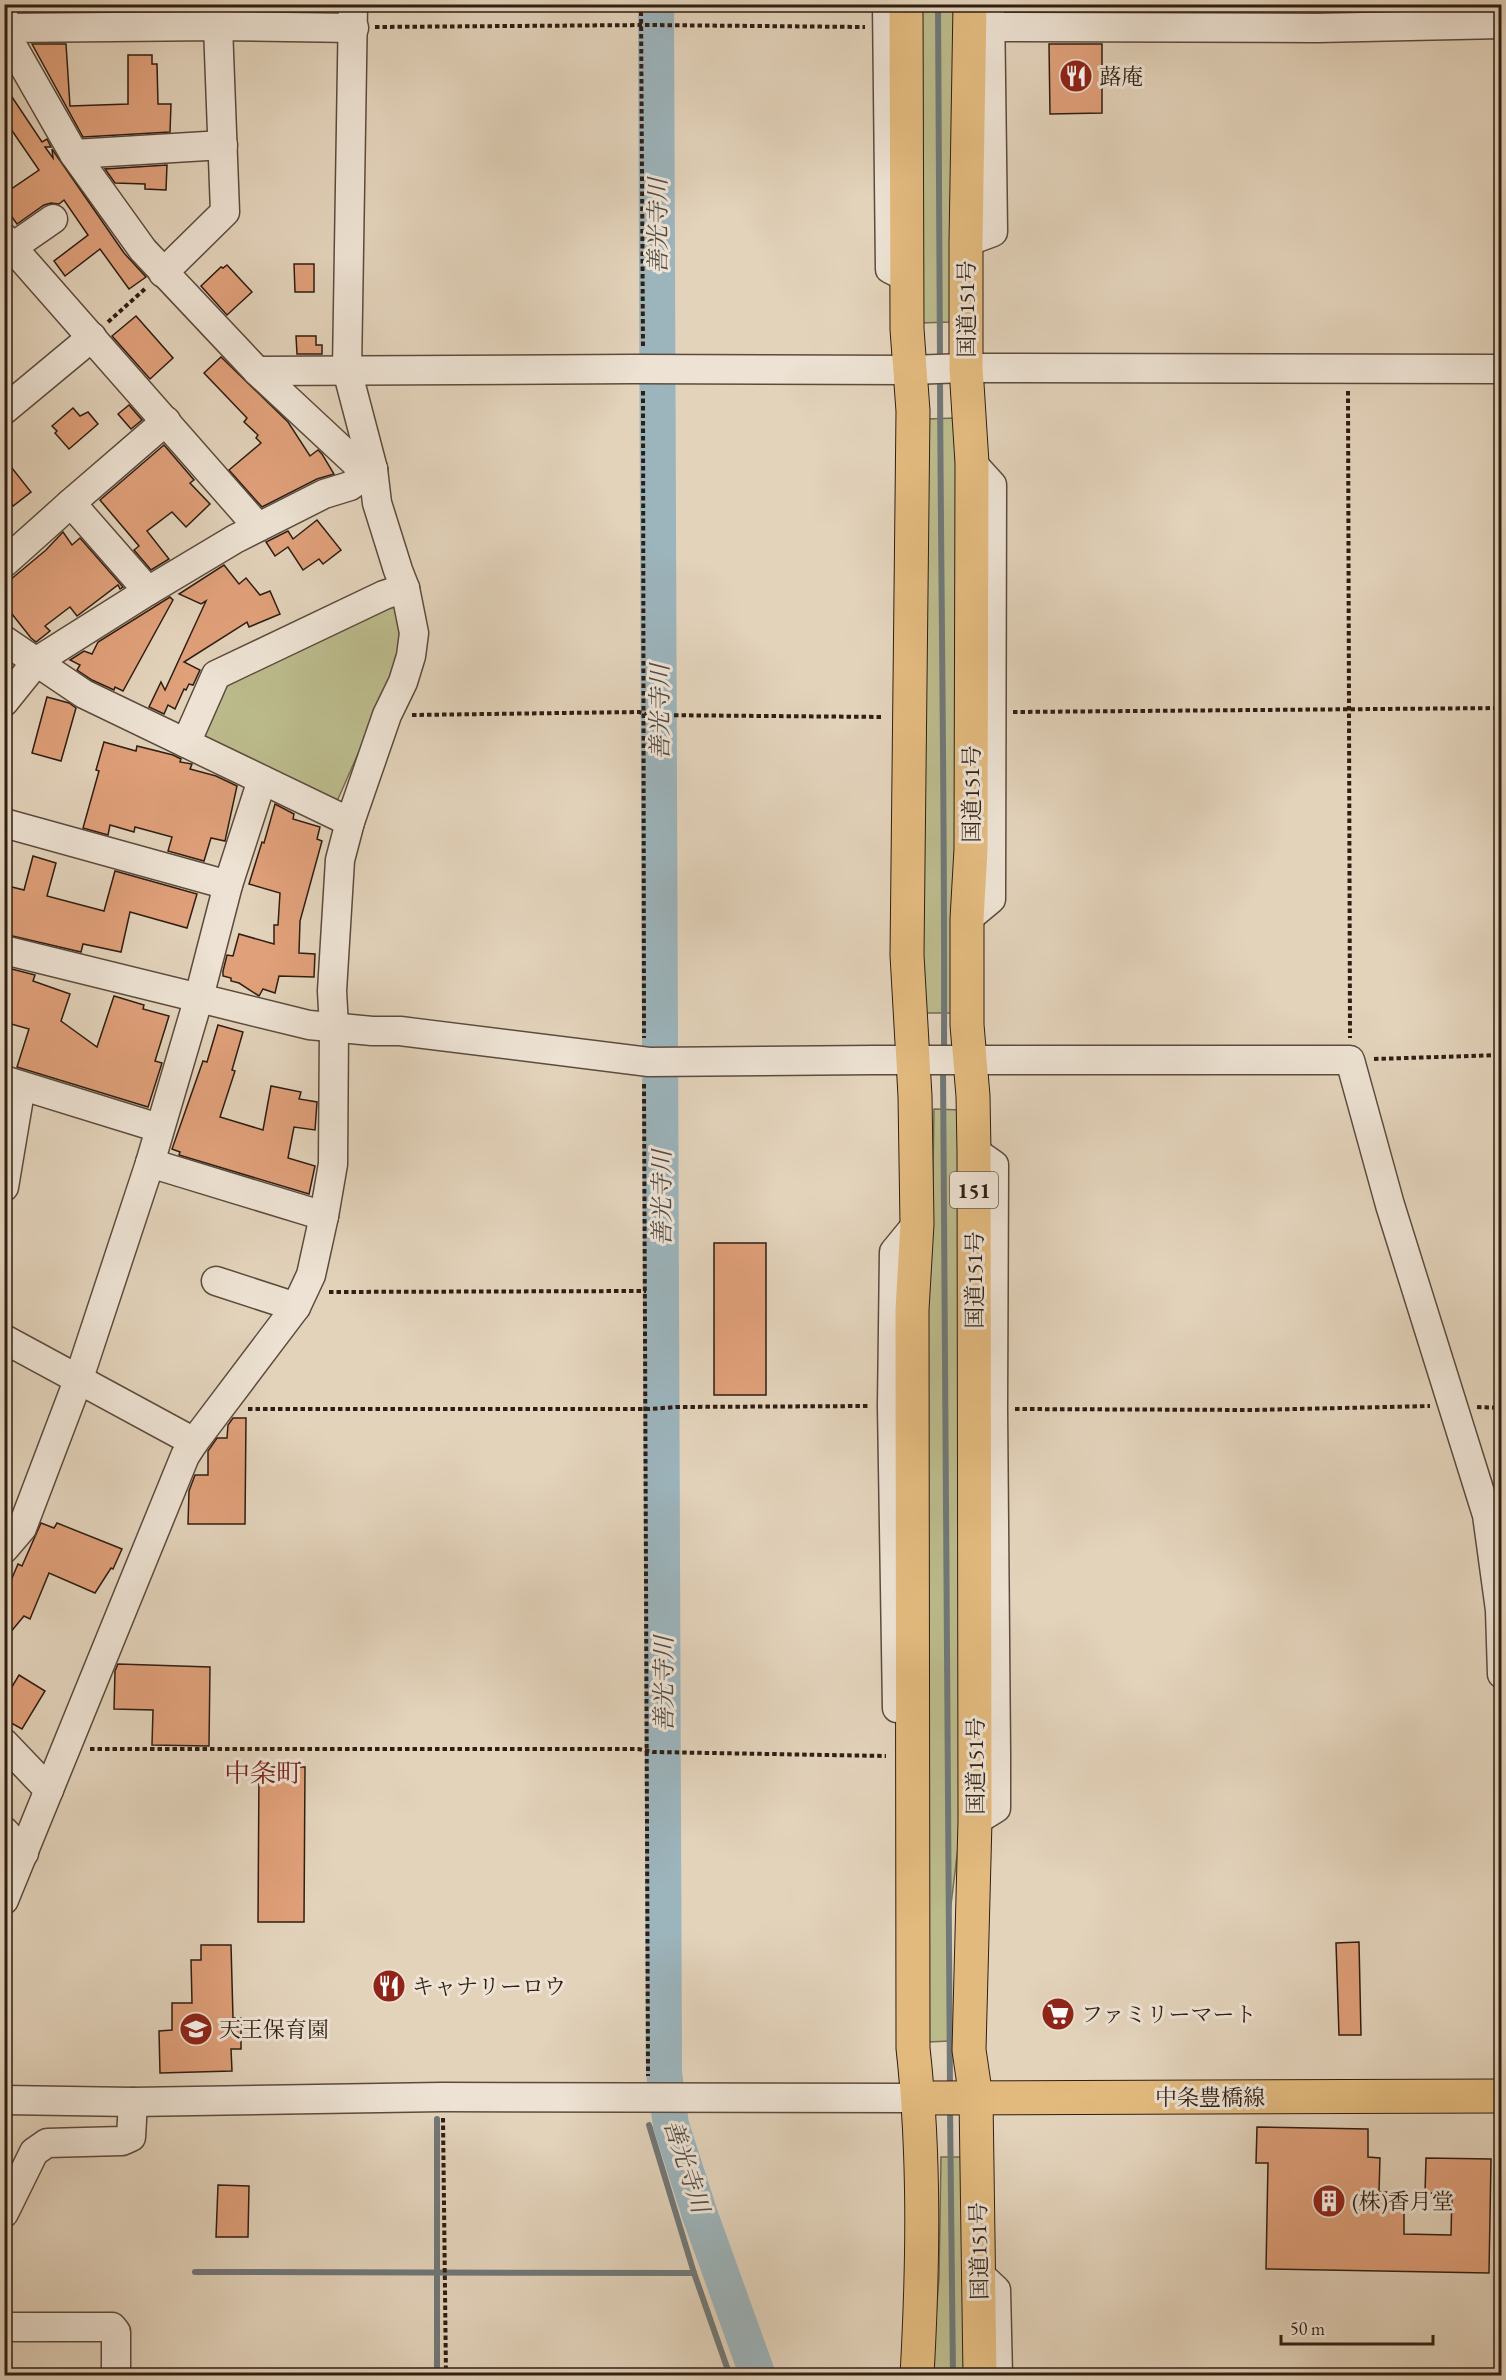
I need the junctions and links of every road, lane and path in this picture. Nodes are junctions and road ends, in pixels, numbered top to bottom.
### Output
1 (893, 12) edge
2 (983, 12) edge
3 (353, 16) edge
4 (5, 23) edge
5 (1502, 24) edge
6 (218, 26) junction
7 (223, 145) junction
8 (74, 154) junction
9 (53, 219) dead end
10 (7, 246) edge
11 (163, 273) junction
12 (92, 337) junction
13 (966, 368) junction
14 (1347, 369) junction
15 (1502, 369) edge
16 (348, 370) junction
17 (909, 370) junction
18 (257, 371) junction
19 (4, 410) edge
20 (166, 421) junction
21 (972, 463) junction
22 (373, 469) junction
23 (912, 494) junction
24 (70, 503) junction
25 (258, 527) junction
26 (4, 563) edge
27 (405, 588) junction
28 (148, 591) junction
29 (4, 640) edge
30 (37, 661) junction
31 (4, 702) edge
32 (1350, 708) junction
33 (1502, 708) edge
34 (992, 713) junction
35 (387, 715) junction
36 (895, 717) junction
37 (186, 743) junction
38 (262, 780) junction
39 (350, 822) junction
40 (4, 823) edge
41 (228, 885) junction
42 (967, 919) junction
43 (4, 950) edge
44 (907, 955) junction
45 (199, 997) junction
46 (334, 1027) junction
47 (1502, 1055) edge
48 (1350, 1060) junction
49 (913, 1061) junction
50 (971, 1061) junction
51 (13, 1083) edge
52 (159, 1128) junction
53 (974, 1151) junction
54 (150, 1163) junction
55 (4, 1187) edge
56 (324, 1216) junction
57 (917, 1224) junction
58 (216, 1281) dead end
59 (646, 1291) dead end
60 (356, 1292) dead end
61 (296, 1307) junction
62 (4, 1339) edge
63 (79, 1378) junction
64 (892, 1406) junction
65 (1453, 1406) junction
66 (993, 1408) junction
67 (219, 1409) junction
68 (194, 1442) junction
69 (4, 1549) edge
70 (1501, 1610) edge
71 (1502, 1674) edge
72 (4, 1743) edge
73 (65, 1749) junction
74 (897, 1756) junction
75 (49, 1790) junction
76 (975, 1821) junction
77 (4, 1831) edge
78 (24, 1853) junction
79 (4, 1900) edge
80 (913, 1908) junction
81 (1502, 2096) edge
82 (442, 2097) junction
83 (949, 2098) junction
84 (4, 2100) edge
85 (133, 2102) junction
86 (4, 2213) edge
87 (979, 2274) junction
88 (4, 2327) edge
89 (915, 2373) edge
90 (116, 2376) edge
91 (446, 2376) edge
92 (980, 2376) edge
93 (998, 2376) edge

1 - 3 path
1 - 17 main road, 国道151号 / 151
2 - 5 street
2 - 13 main road, 国道151号 / 151
3 - 6 street
3 - 16 street
4 - 6 street
4 - 8 street
6 - 7 street
7 - 8 street
7 - 11 street
8 - 11 street
9 - 10 street
10 - 12 street
11 - 12 path
11 - 18 street
12 - 19 street
12 - 20 street
13 - 14 street
13 - 17 street
13 - 21 main road, 国道151号 / 151
14 - 15 street
14 - 32 path
16 - 17 street
16 - 18 street
16 - 22 street
17 - 23 main road, 国道151号 / 151
18 - 22 street
20 - 24 street
20 - 25 street
21 - 34 street
21 - 42 main road, 国道151号 / 151
22 - 25 street
22 - 27 street
23 - 36 street
23 - 44 main road, 国道151号 / 151
24 - 26 street
24 - 28 street
25 - 28 street
27 - 35 street
27 - 37 street
28 - 30 street
29 - 30 street
30 - 31 street
30 - 37 street
32 - 33 path
32 - 34 path
32 - 48 path
34 - 42 street
35 - 36 path
35 - 39 street
36 - 44 street
37 - 38 street
38 - 39 street
38 - 41 street
39 - 46 street
40 - 41 street
41 - 45 street
42 - 50 main road, 国道151号 / 151
43 - 45 street
44 - 49 main road, 国道151号 / 151
45 - 46 street
45 - 52 street
46 - 49 street
46 - 56 street
47 - 48 path
48 - 50 street
48 - 65 street
49 - 50 street
49 - 57 main road, 国道151号 / 151
50 - 53 main road, 国道151号 / 151
51 - 52 street
51 - 55 street
52 - 54 street
53 - 66 street
53 - 76 main road, 国道151号 / 151
54 - 56 street
54 - 63 street
56 - 61 street
57 - 64 street
57 - 80 main road, 国道151号 / 151
58 - 61 street
59 - 60 path
61 - 67 street
62 - 63 street
63 - 68 street
63 - 69 street
64 - 67 path
64 - 74 street
65 - 66 path
65 - 70 street
66 - 76 street
67 - 68 street
68 - 73 street
70 - 71 street
72 - 75 street
73 - 74 path
73 - 75 street
74 - 80 street
75 - 78 street
76 - 83 main road, 国道151号 / 151
77 - 78 street
78 - 79 street
80 - 83 main road, 国道151号 / 151
81 - 83 main road, 中条豊橋線
82 - 83 street
82 - 85 street
82 - 91 path
83 - 87 main road, 国道151号 / 151
83 - 89 main road, 国道151号 / 151
84 - 85 street
85 - 86 street
87 - 92 main road, 国道151号 / 151
87 - 93 street
88 - 90 street

